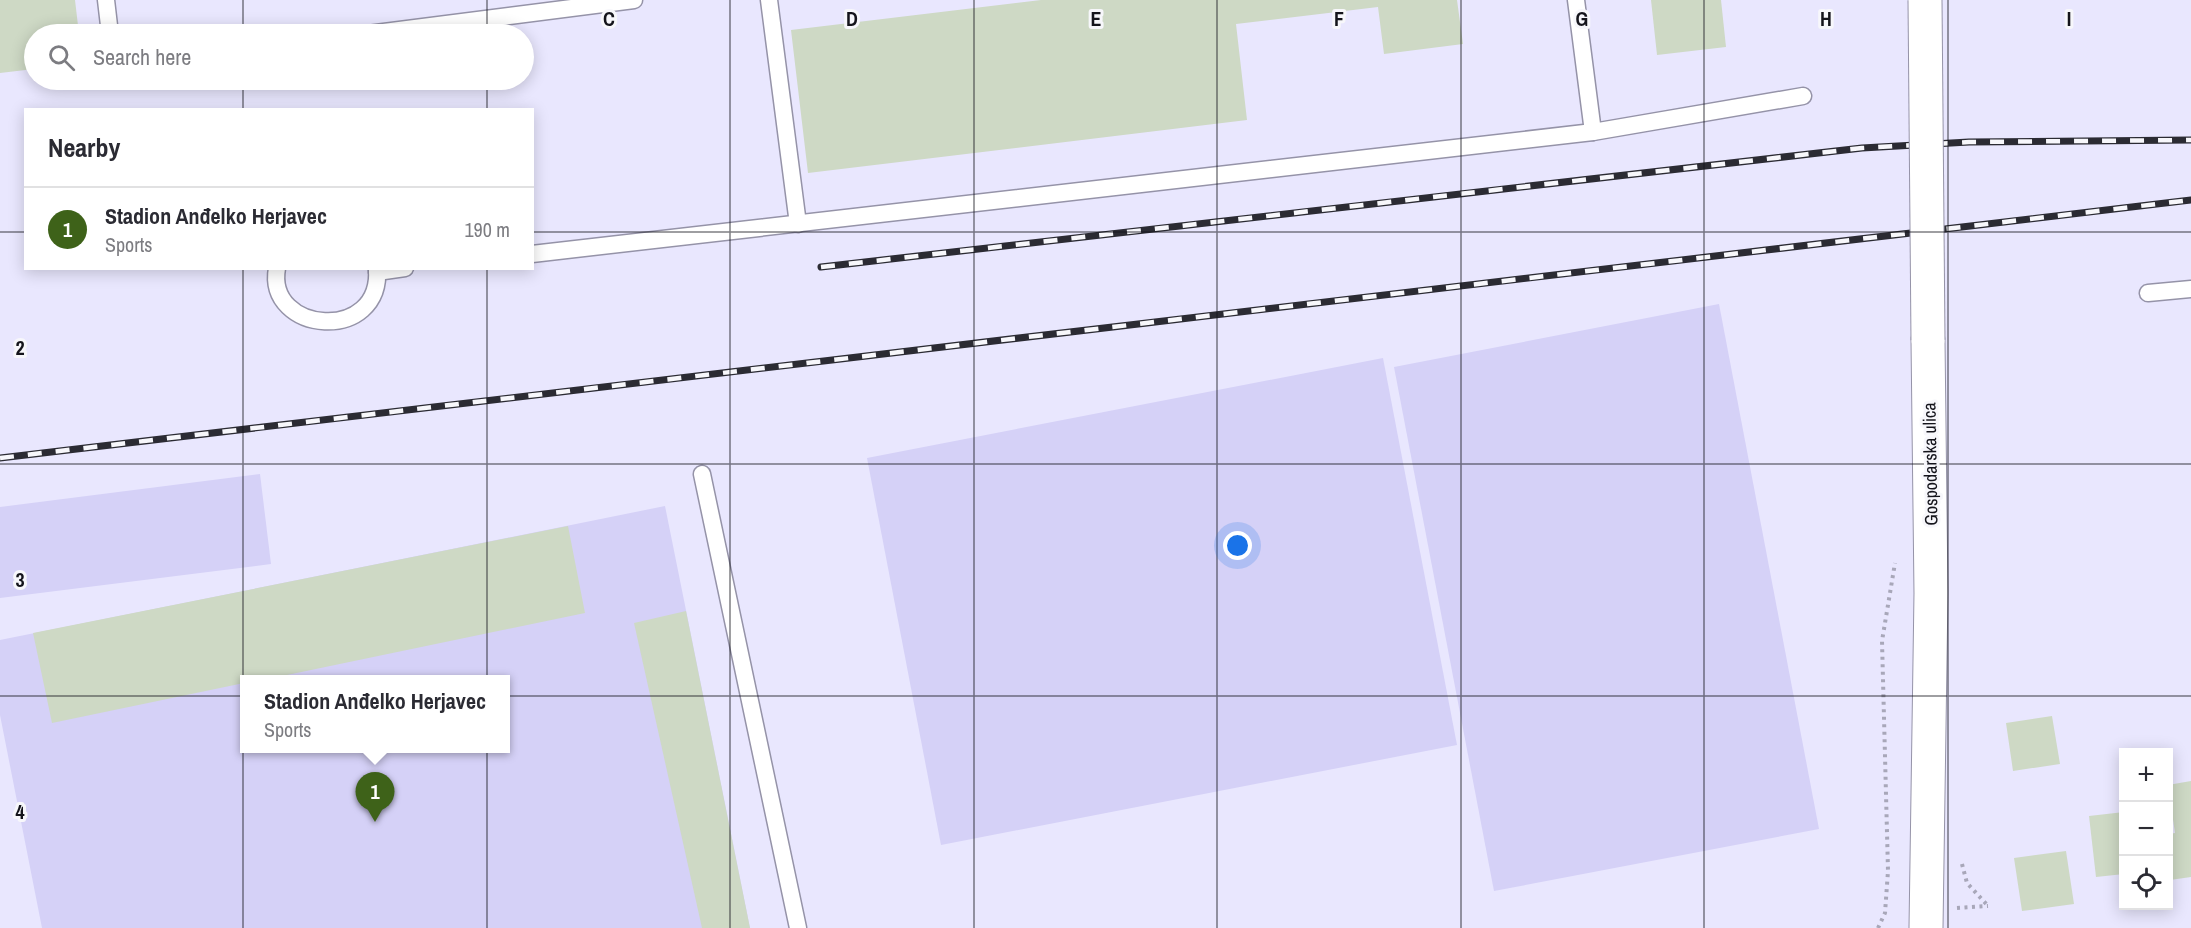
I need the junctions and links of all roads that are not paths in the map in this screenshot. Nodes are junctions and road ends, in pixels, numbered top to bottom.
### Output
1 (106, 0) edge
2 (634, 0) edge
3 (769, 0) edge
4 (1576, 0) edge
5 (1925, 0) edge
6 (109, 24) edge
7 (446, 24) edge
8 (1803, 96) dead end
9 (1593, 132) junction
10 (798, 224) junction
11 (534, 254) edge
12 (277, 270) edge
13 (377, 270) edge
14 (2191, 289) edge
15 (2148, 293) dead end
16 (702, 474) dead end
17 (798, 928) edge
18 (1926, 928) edge

1 - 6 lane
2 - 7 lane
3 - 10 lane
4 - 9 lane
5 - 18 main road, Gospodarska ulica, bridge
8 - 9 lane
9 - 10 lane
10 - 11 lane
12 - 13 lane
14 - 15 lane
16 - 17 lane

